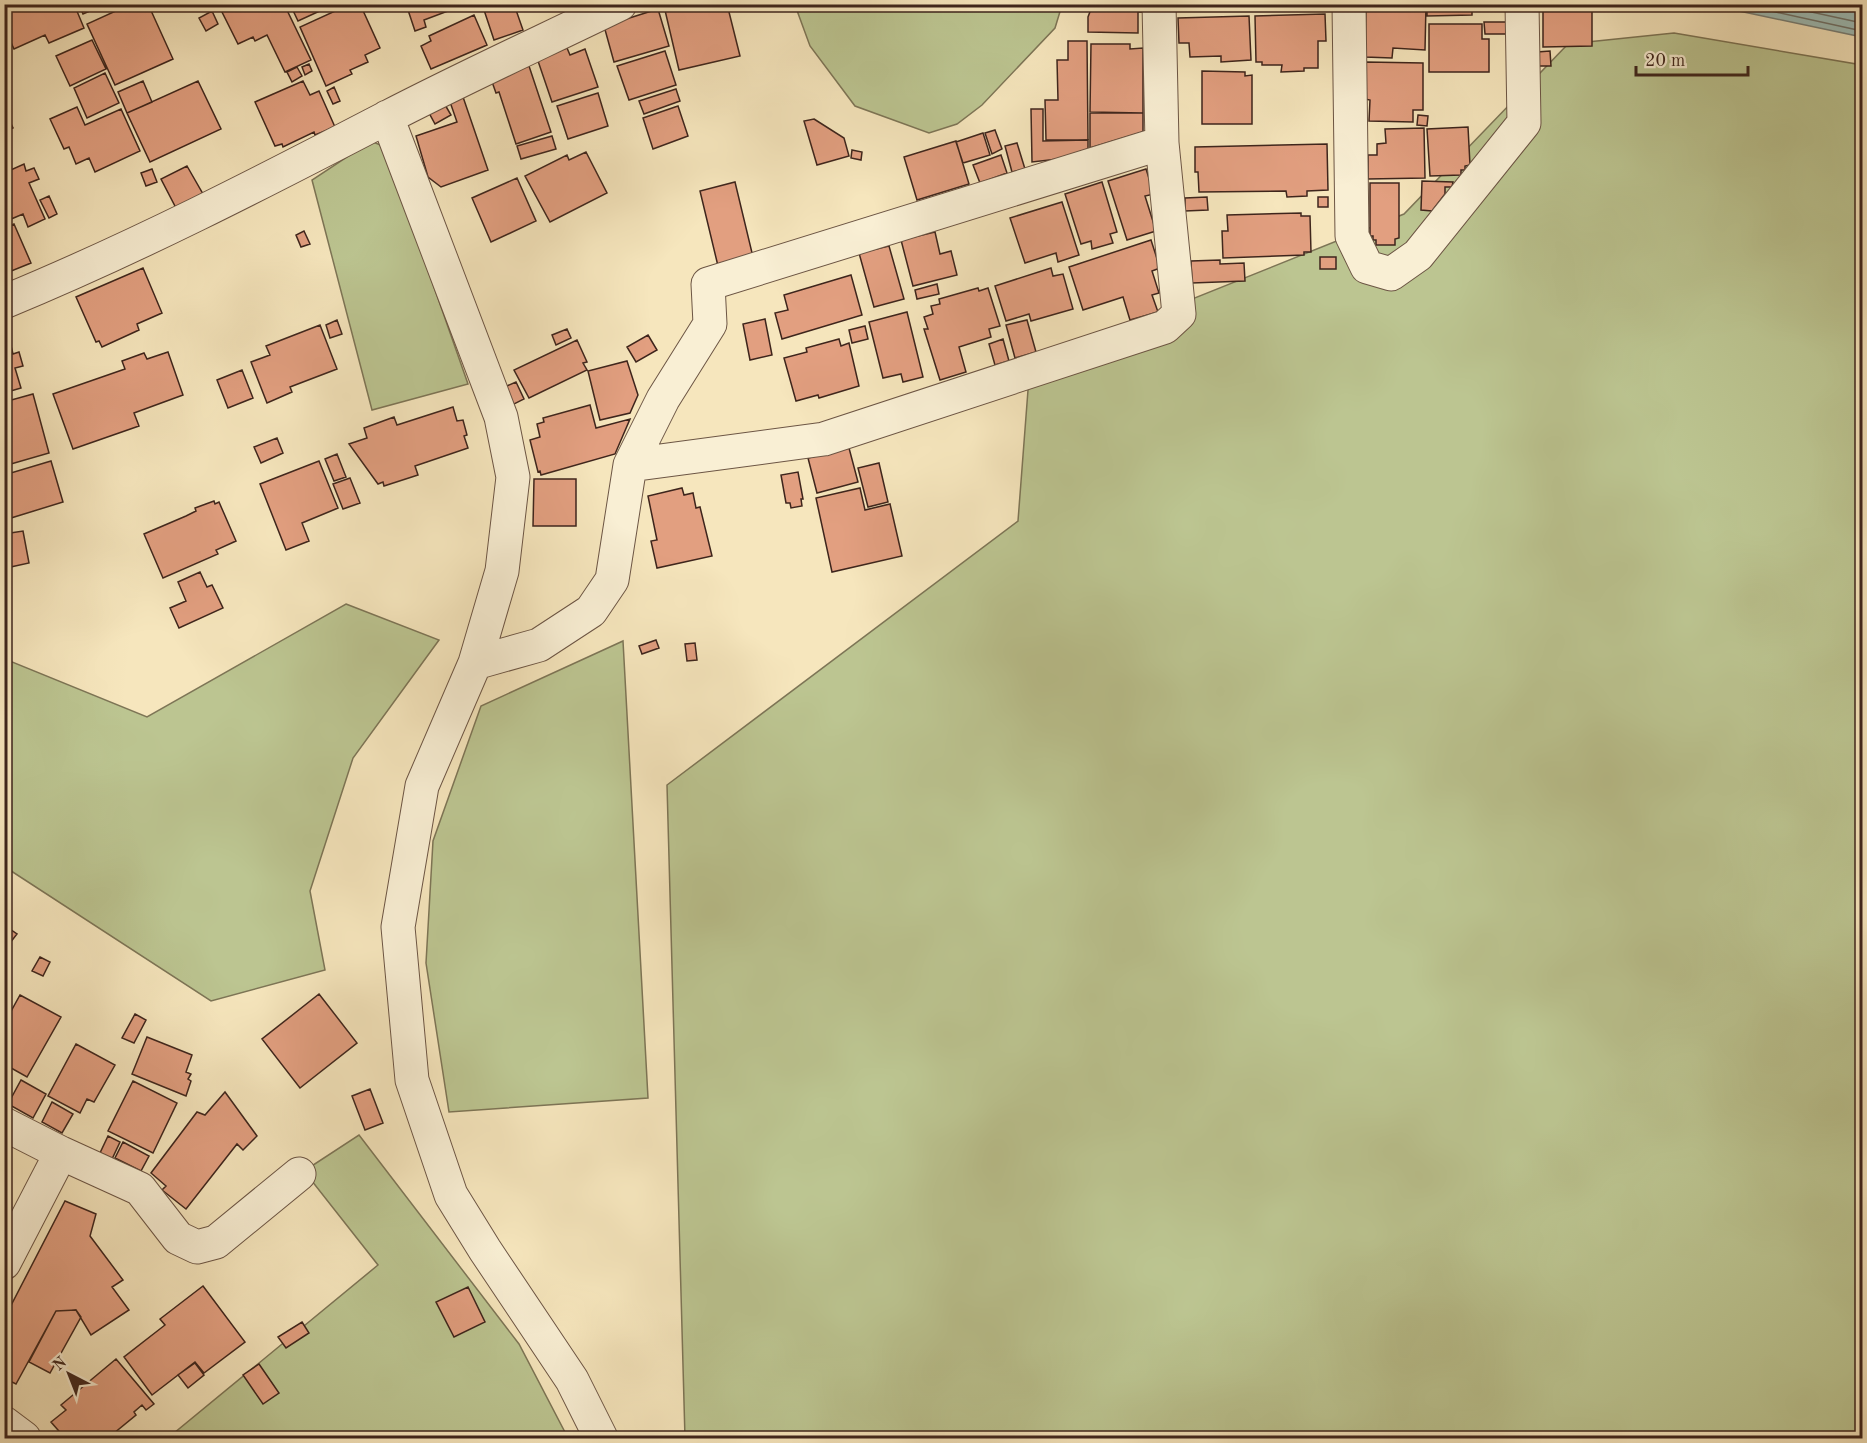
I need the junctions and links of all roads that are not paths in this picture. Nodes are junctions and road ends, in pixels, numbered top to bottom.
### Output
1 (620, 4) edge
2 (1159, 4) edge
3 (1349, 4) edge
4 (1522, 4) edge
5 (387, 117) junction
6 (1162, 143) junction
7 (4, 302) edge
8 (630, 465) junction
9 (475, 663) junction
10 (4, 1124) edge
11 (61, 1153) junction
12 (299, 1174) dead end
13 (4, 1263) edge
14 (4, 1423) edge
15 (24, 1438) edge
16 (601, 1438) edge

1 - 5 street
2 - 6 street
3 - 4 street
5 - 7 street
5 - 9 street
6 - 8 street
6 - 8 street
8 - 9 street
9 - 16 street
10 - 11 street
11 - 12 street
11 - 13 street
14 - 15 street

